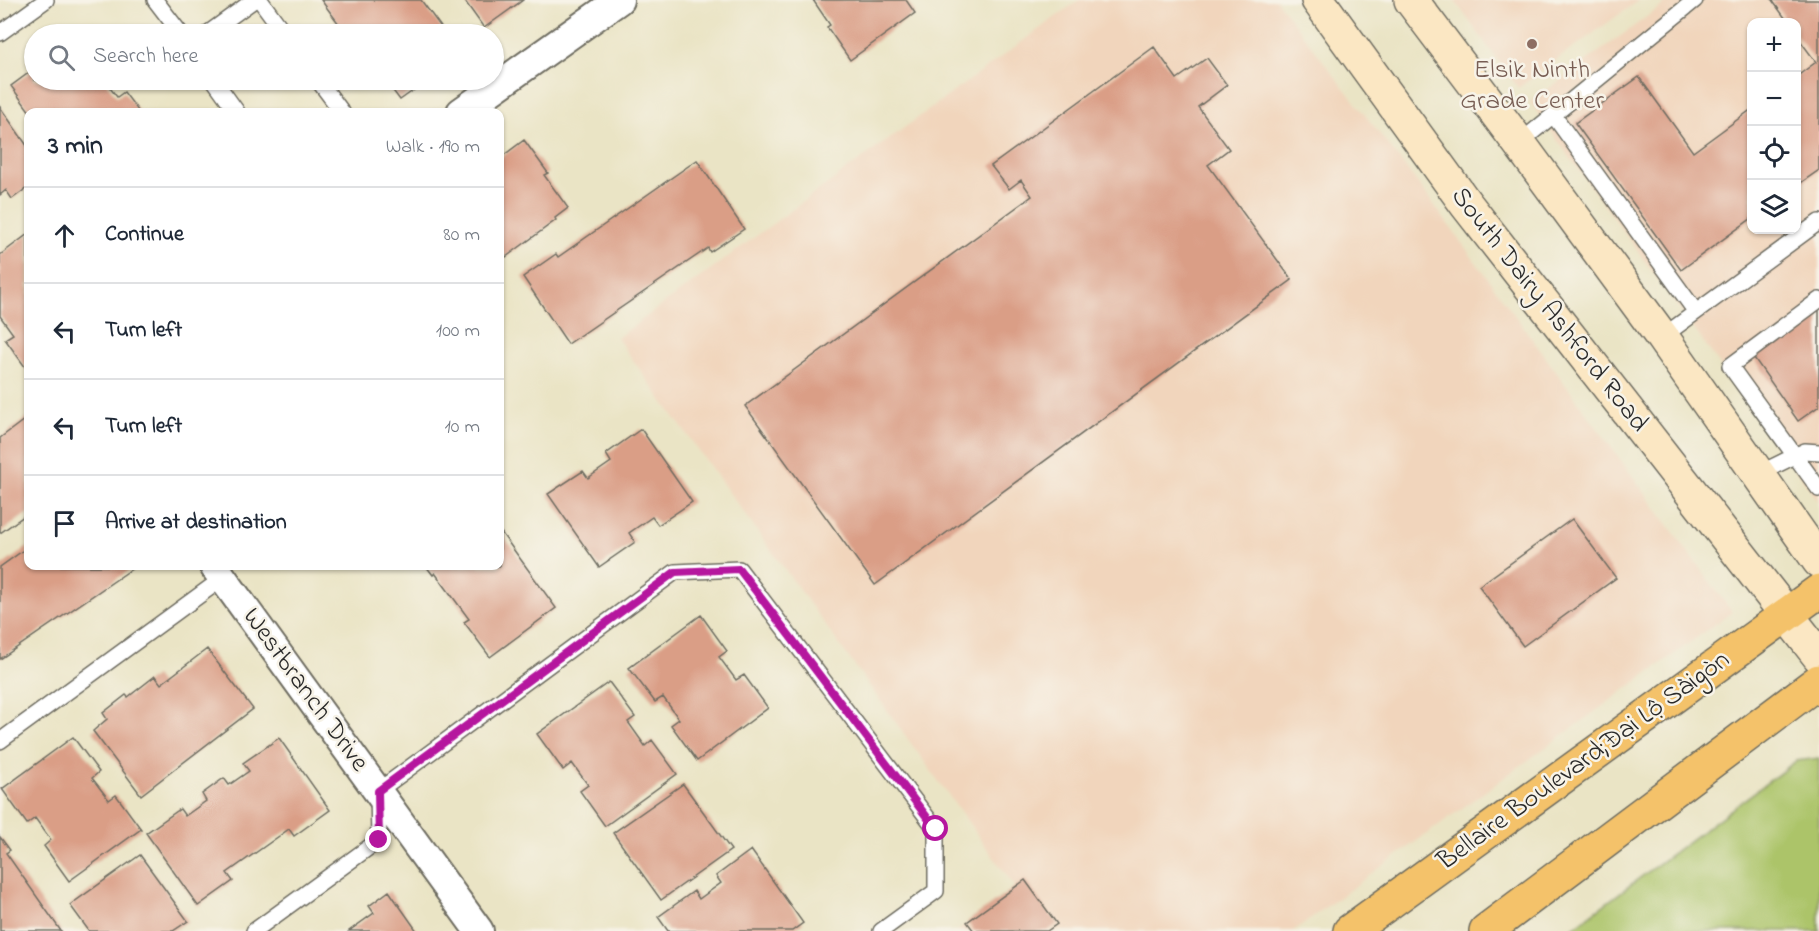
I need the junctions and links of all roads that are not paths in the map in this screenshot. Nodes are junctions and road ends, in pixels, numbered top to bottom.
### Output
1 (46, 0) edge
2 (155, 0) edge
3 (254, 0) edge
4 (260, 0) edge
5 (619, 0) edge
6 (1318, 0) edge
7 (1411, 0) edge
8 (1695, 0) edge
9 (173, 24) edge
10 (221, 24) edge
11 (278, 24) edge
12 (0, 33) edge
13 (504, 82) edge
14 (221, 90) edge
15 (326, 90) edge
16 (492, 90) edge
17 (234, 108) edge
18 (339, 108) edge
19 (467, 108) edge
20 (1554, 116) junction
21 (1519, 143) junction
22 (1819, 222) edge
23 (1819, 300) edge
24 (1696, 312) junction
25 (1662, 338) junction
26 (1819, 452) edge
27 (1794, 456) junction
28 (1758, 474) junction
29 (1819, 489) edge
30 (1819, 561) edge
31 (218, 572) edge
32 (1819, 591) edge
33 (1786, 614) junction
34 (1819, 656) edge
35 (1819, 681) edge
36 (0, 741) edge
37 (378, 791) junction
38 (254, 931) edge
39 (479, 931) edge
40 (881, 931) edge
41 (1350, 931) edge
42 (1486, 931) edge

1 - 12 lane
2 - 9 lane
3 - 10 lane
4 - 11 lane
5 - 13 street
6 - 33 main road, South Dairy Ashford Road
7 - 21 main road
8 - 20 lane
14 - 17 lane
15 - 18 lane
16 - 19 street
20 - 21 lane
20 - 24 lane
21 - 25 main road
22 - 24 lane
23 - 27 lane
24 - 25 lane
25 - 28 main road
26 - 27 lane
27 - 28 lane
27 - 29 lane
28 - 30 main road
31 - 36 lane
31 - 37 street, Westbranch Drive
32 - 33 main road, Bellaire Boulevard;Đại Lộ Sàigòn
33 - 34 main road, South Dairy Ashford Road
33 - 41 main road, Bellaire Boulevard;Đại Lộ Sàigòn
35 - 42 main road
37 - 38 lane
37 - 39 street, Westbranch Drive
37 - 40 lane

